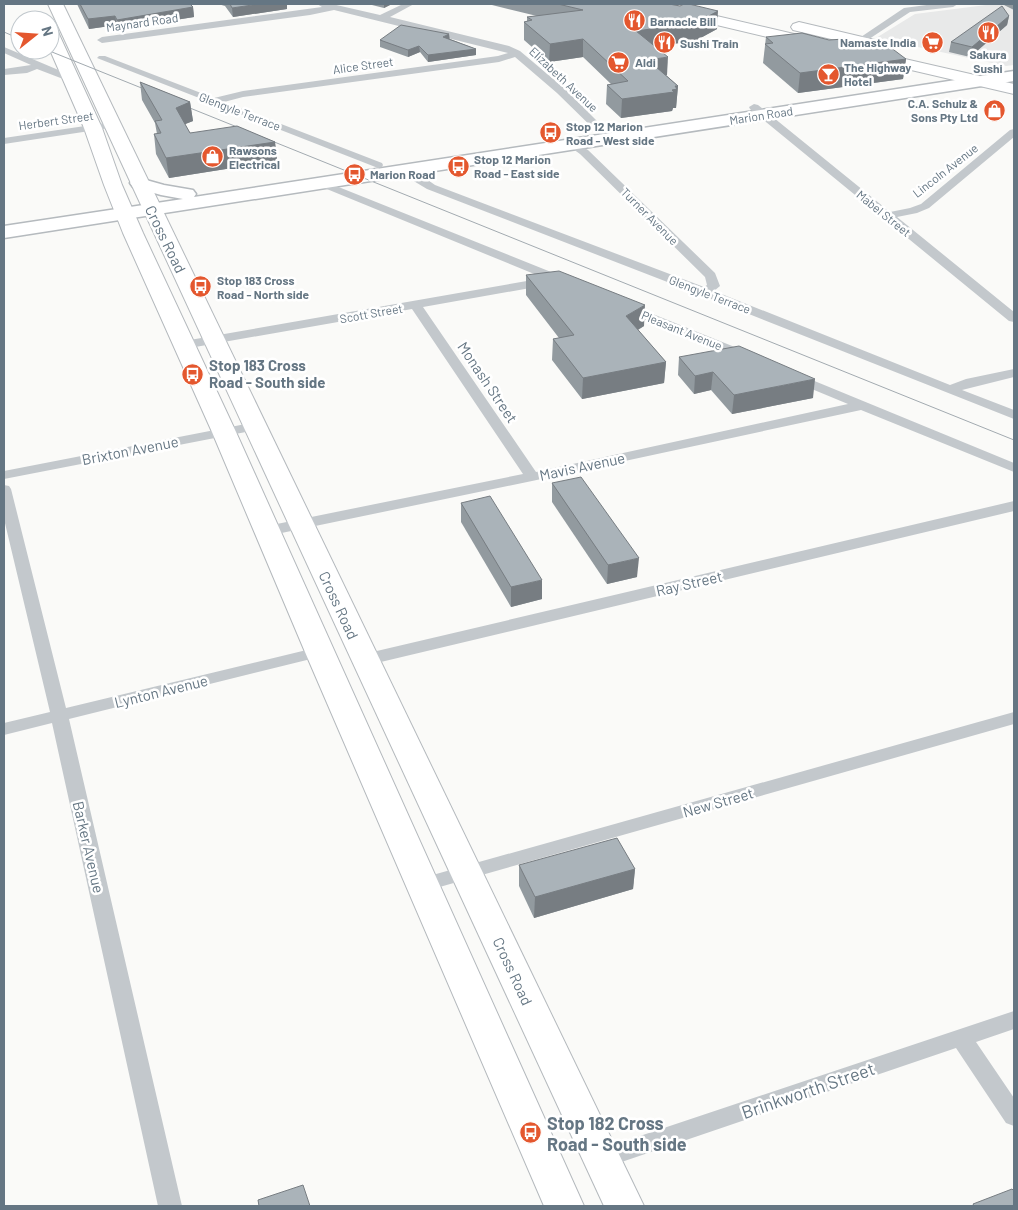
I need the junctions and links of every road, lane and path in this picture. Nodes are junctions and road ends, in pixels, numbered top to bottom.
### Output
1 (55, 4) edge
2 (322, 4) edge
3 (410, 4) edge
4 (646, 4) edge
5 (697, 4) edge
6 (953, 4) edge
7 (334, 7) junction
8 (381, 18) junction
9 (749, 22) junction
10 (102, 40) dead end
11 (860, 42) junction
12 (4, 50) edge
13 (517, 53) junction
14 (60, 54) edge
15 (102, 58) dead end
16 (36, 66) junction
17 (1014, 67) edge
18 (4, 72) edge
19 (920, 74) junction
20 (985, 76) junction
21 (1014, 76) edge
22 (71, 79) junction
23 (1014, 89) edge
24 (213, 101) junction
25 (759, 111) junction
26 (112, 125) junction
27 (93, 128) junction
28 (1014, 132) edge
29 (605, 134) junction
30 (4, 140) edge
31 (577, 148) junction
32 (378, 165) junction
33 (408, 170) junction
34 (322, 183) junction
35 (113, 186) junction
36 (146, 198) junction
37 (194, 198) junction
38 (83, 215) junction
39 (887, 216) junction
40 (126, 217) junction
41 (4, 222) edge
42 (161, 229) junction
43 (4, 232) edge
44 (557, 279) junction
45 (576, 287) edge
46 (705, 292) junction
47 (612, 302) edge
48 (416, 305) junction
49 (1014, 318) edge
50 (215, 339) junction
51 (184, 345) junction
52 (760, 362) edge
53 (1014, 373) edge
54 (788, 374) edge
55 (950, 390) junction
56 (863, 405) junction
57 (1014, 415) edge
58 (256, 426) junction
59 (224, 432) junction
60 (1014, 468) edge
61 (4, 475) edge
62 (532, 477) junction
63 (4, 489) edge
64 (1014, 506) edge
65 (301, 525) junction
66 (267, 531) junction
67 (319, 652) junction
68 (364, 660) junction
69 (59, 716) junction
70 (1014, 718) edge
71 (4, 729) edge
72 (467, 873) junction
73 (422, 885) junction
74 (1014, 1020) edge
75 (961, 1038) junction
76 (1014, 1116) edge
77 (601, 1159) junction
78 (170, 1206) edge
79 (564, 1206) edge
80 (624, 1206) edge

1 - 26 highway, Cross Road
2 - 7 street, Elizabeth Avenue
3 - 8 street
4 - 9 highway
5 - 9 highway
6 - 11 street
7 - 8 street, Elizabeth Avenue
7 - 10 street, Maynard Road
8 - 13 street, Elizabeth Avenue
9 - 11 highway
9 - 19 highway
11 - 20 highway
12 - 16 street
13 - 24 street, Alice Street
13 - 29 street, Elizabeth Avenue
14 - 22 highway, Cross Road
15 - 24 street, Glengyle Terrace
16 - 18 street
16 - 22 street
17 - 20 main road, Marion Road
19 - 20 highway
19 - 25 main road, Marion Road
20 - 21 highway
20 - 23 highway
20 - 25 main road, Marion Road
22 - 27 highway, Cross Road
24 - 32 street, Glengyle Terrace
25 - 29 main road, Marion Road
25 - 39 street, Mabel Street
26 - 27 street, Herbert Street
26 - 36 highway, Cross Road
27 - 30 street, Herbert Street
27 - 35 highway, Cross Road
28 - 39 street, Lincoln Avenue
29 - 31 main road, Marion Road
29 - 32 main road, Marion Road
31 - 33 main road, Marion Road
31 - 46 street, Turner Avenue
32 - 37 main road, Marion Road
33 - 34 main road, Marion Road
33 - 46 street, Glengyle Terrace
34 - 37 main road, Marion Road
34 - 44 street
35 - 38 main road
35 - 40 highway, Cross Road
36 - 37 main road, Marion Road
36 - 37 main road
36 - 40 main road, Marion Road
36 - 42 highway, Cross Road
37 - 42 main road
38 - 40 main road, Marion Road
38 - 40 main road
38 - 41 main road, Marion Road
38 - 43 main road, Marion Road
39 - 49 street, Mabel Street
40 - 51 highway, Cross Road
42 - 50 highway, Cross Road
44 - 45 street
44 - 48 street, Scott Street
46 - 55 street, Glengyle Terrace
47 - 52 street, Pleasant Avenue
48 - 50 street, Scott Street
48 - 62 street, Monash Street
50 - 51 street, Scott Street
50 - 58 highway, Cross Road
51 - 59 highway, Cross Road
53 - 55 street
54 - 56 street
55 - 57 street, Glengyle Terrace
56 - 60 street
56 - 62 street, Mavis Avenue
58 - 59 street, Brixton Avenue
58 - 65 highway, Cross Road
59 - 61 street, Brixton Avenue
59 - 66 highway, Cross Road
62 - 65 street, Mavis Avenue
63 - 69 street, Barker Avenue
64 - 68 street, Ray Street
65 - 66 street, Mavis Avenue
65 - 68 highway, Cross Road
66 - 67 highway, Cross Road
67 - 69 street, Lynton Avenue
67 - 73 highway, Cross Road
68 - 72 highway, Cross Road
69 - 71 street, Lynton Avenue
69 - 78 street, Barker Avenue
70 - 72 street, New Street
72 - 73 street, New Street
72 - 77 highway, Cross Road
73 - 79 highway, Cross Road
74 - 75 street, Brinkworth Street
75 - 76 street
75 - 77 street, Brinkworth Street
77 - 80 highway, Cross Road

